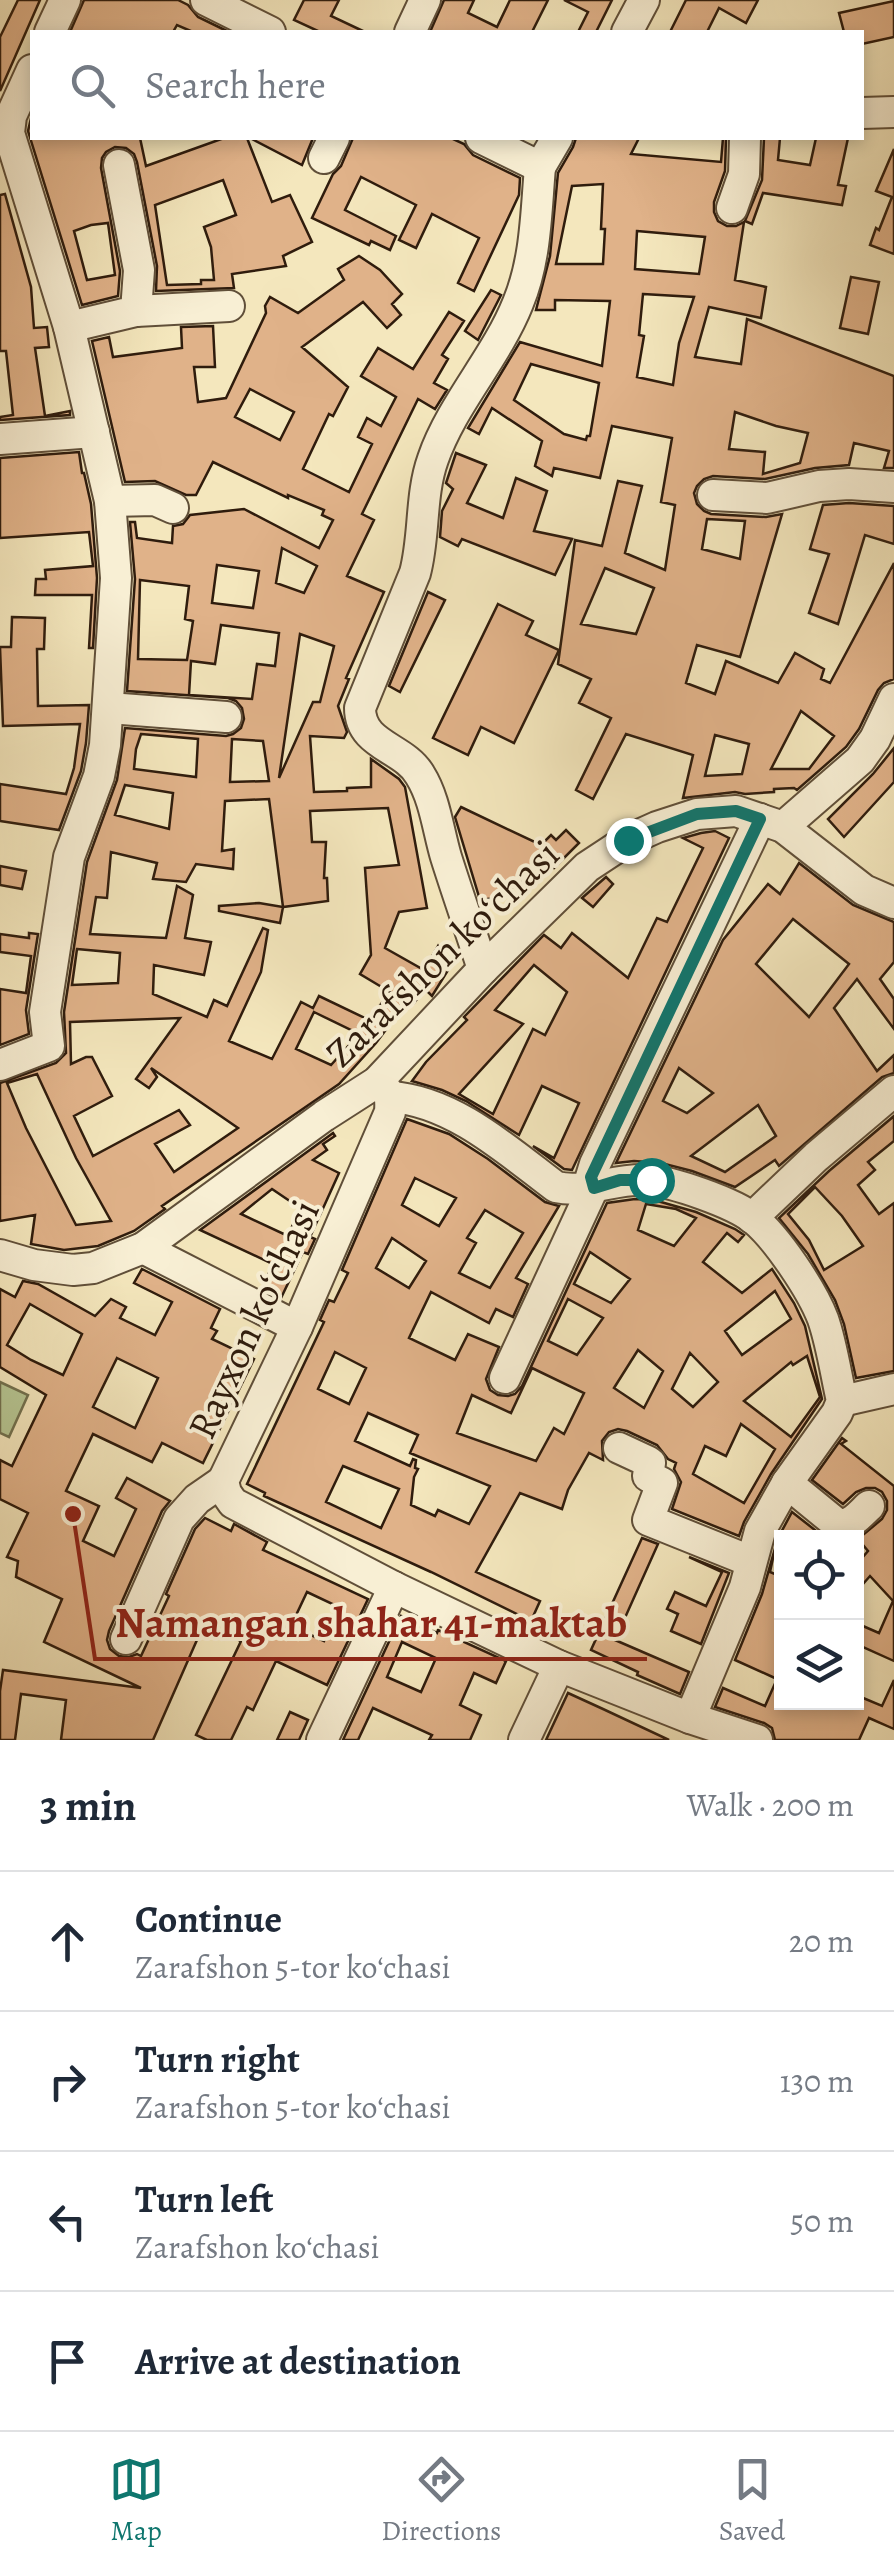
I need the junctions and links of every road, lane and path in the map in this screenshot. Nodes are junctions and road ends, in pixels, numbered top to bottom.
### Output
1 (65, 0) edge
2 (425, 0) edge
3 (644, 0) edge
4 (213, 2) edge
5 (51, 30) edge
6 (266, 30) edge
7 (411, 30) edge
8 (628, 30) edge
9 (30, 74) edge
10 (894, 112) edge
11 (864, 113) edge
12 (485, 140) edge
13 (556, 140) edge
14 (746, 140) edge
15 (119, 165) dead end
16 (540, 167) junction
17 (732, 208) dead end
18 (229, 306) dead end
19 (136, 311) junction
20 (69, 328) junction
21 (94, 432) junction
22 (0, 439) edge
23 (894, 487) edge
24 (714, 496) dead end
25 (110, 500) junction
26 (173, 508) dead end
27 (894, 699) edge
28 (109, 708) junction
29 (226, 717) dead end
30 (771, 823) junction
31 (894, 903) edge
32 (483, 969) junction
33 (0, 1066) edge
34 (384, 1090) junction
35 (894, 1091) edge
36 (594, 1188) junction
37 (752, 1218) junction
38 (143, 1248) junction
39 (0, 1255) edge
40 (297, 1327) junction
41 (505, 1378) dead end
42 (894, 1390) edge
43 (842, 1401) junction
44 (619, 1448) dead end
45 (223, 1481) junction
46 (787, 1483) junction
47 (869, 1506) dead end
48 (750, 1561) junction
49 (394, 1587) junction
50 (126, 1639) dead end
51 (559, 1666) junction
52 (690, 1718) junction
53 (322, 1740) edge
54 (524, 1740) edge
55 (757, 1740) edge

1 - 5 street
2 - 7 street
3 - 8 street
4 - 6 street
9 - 20 street
10 - 11 street
12 - 16 street
13 - 16 street
14 - 17 street
15 - 19 street
16 - 32 street
18 - 19 street
19 - 20 street
20 - 21 street
21 - 22 street
21 - 25 street
23 - 24 street
25 - 26 street
25 - 28 street
27 - 30 street
28 - 29 street
28 - 33 street
30 - 31 street
30 - 32 street, Zarafshon koʻchasi
30 - 36 street
32 - 34 street, Zarafshon koʻchasi
34 - 36 street
34 - 38 street, Zarafshon koʻchasi
34 - 40 street, Rayxon koʻchasi
35 - 37 street
36 - 37 street
36 - 41 street
37 - 43 street
38 - 39 street, Zarafshon koʻchasi
38 - 40 street
40 - 45 street, Rayxon koʻchasi
42 - 43 street
43 - 46 street
44 - 48 street
45 - 49 street, Rayxon koʻchasi
45 - 50 street
46 - 47 street
46 - 48 street
48 - 52 street
49 - 51 street, Rayxon koʻchasi
49 - 53 street
51 - 52 street, Rayxon koʻchasi
51 - 54 street
52 - 55 street, Rayxon koʻchasi

